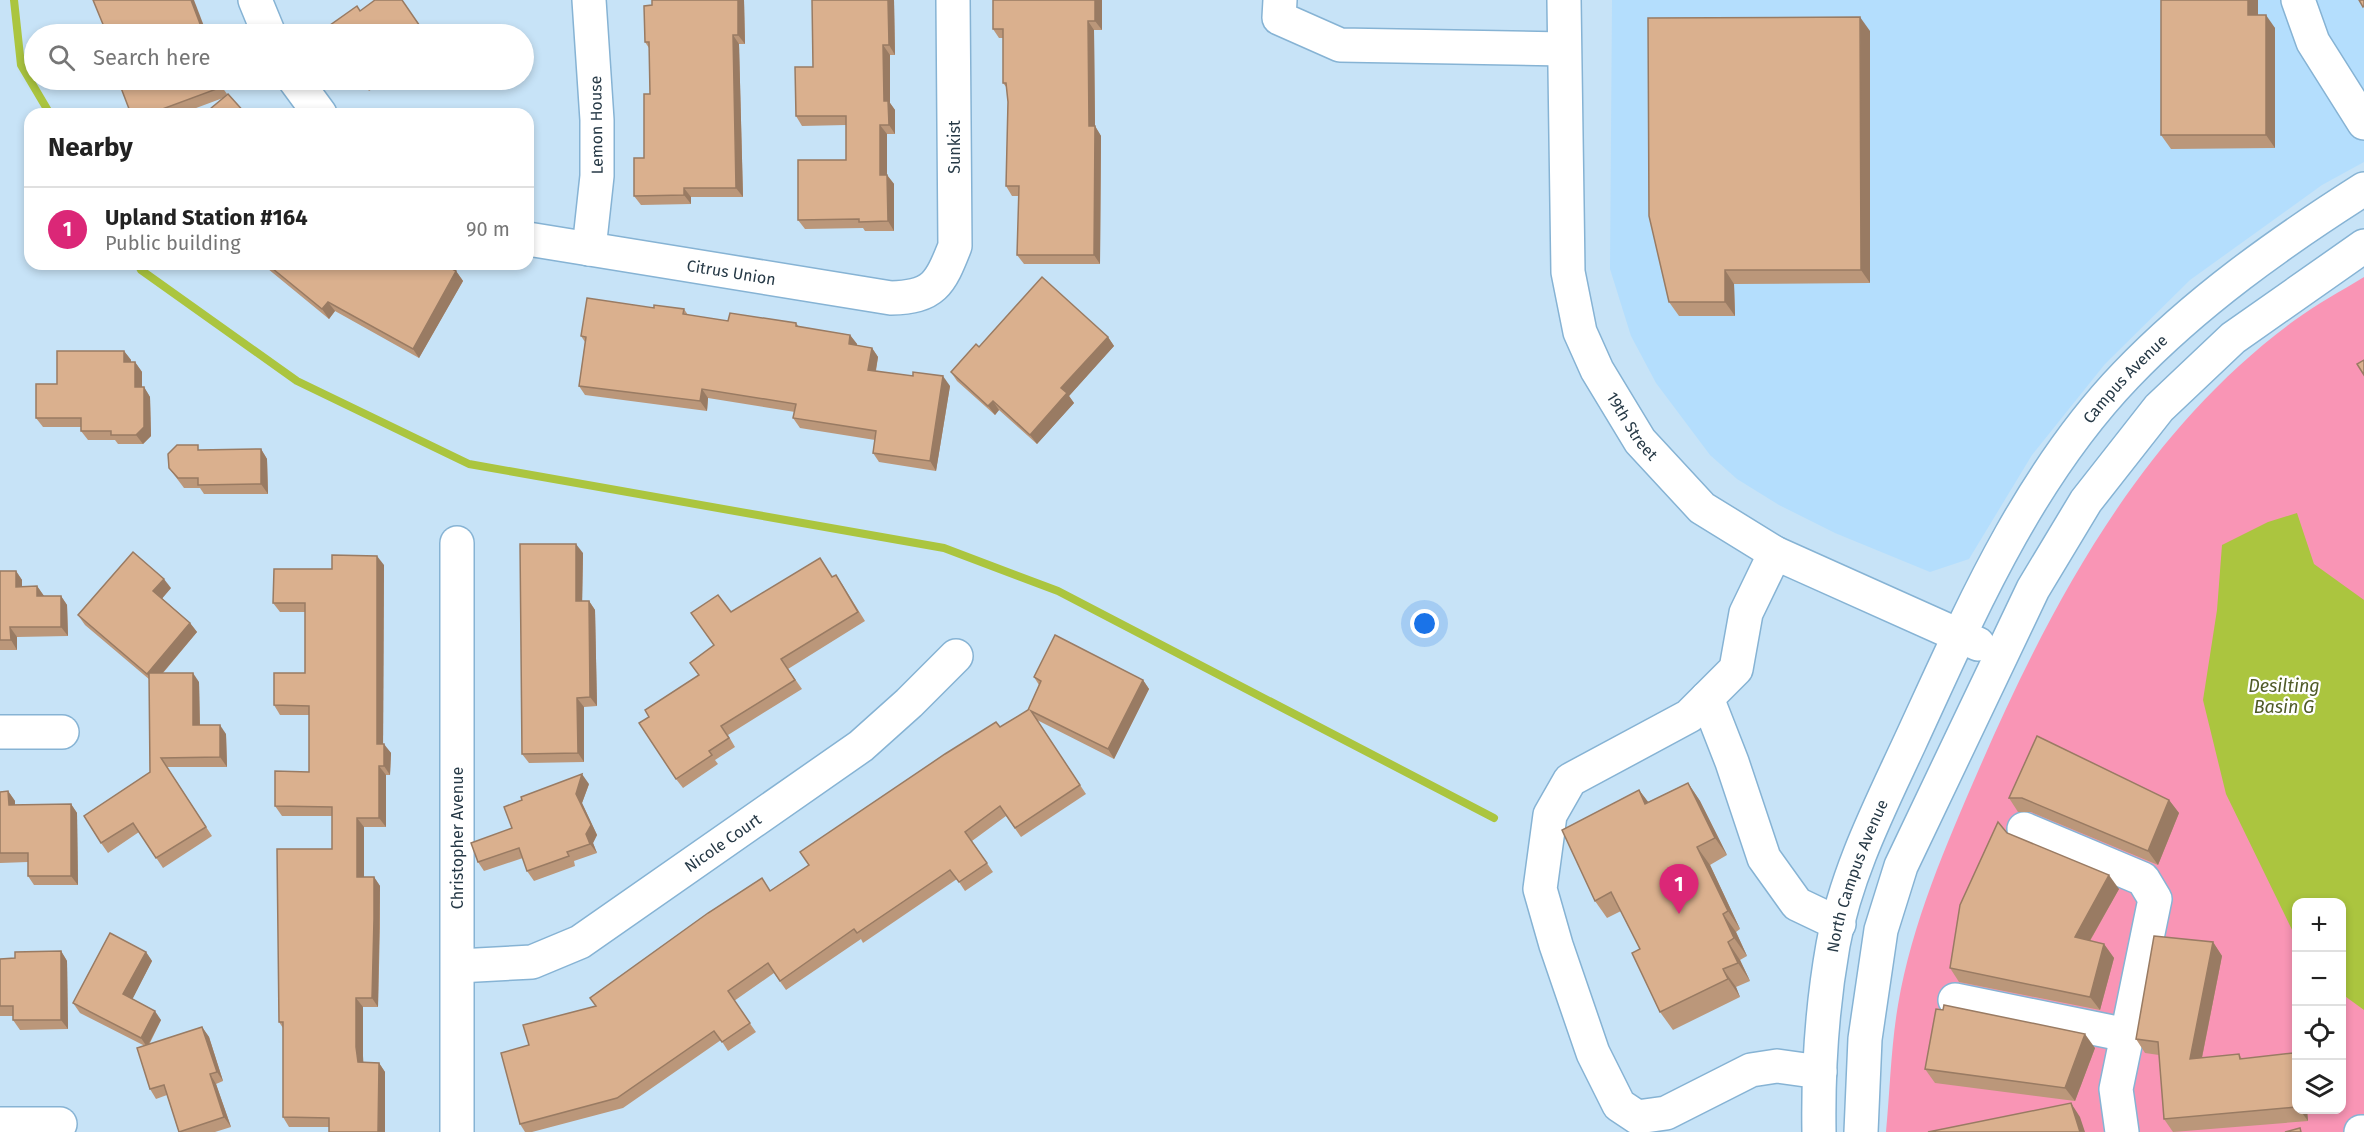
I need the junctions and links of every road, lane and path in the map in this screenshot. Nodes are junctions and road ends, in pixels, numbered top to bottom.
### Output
1 (255, 0) edge
2 (589, 0) edge
3 (953, 0) edge
4 (1280, 0) edge
5 (1564, 0) edge
6 (2298, 0) edge
7 (265, 24) edge
8 (1564, 49) junction
9 (302, 90) edge
10 (316, 108) edge
11 (2364, 123) edge
12 (2364, 189) edge
13 (534, 240) edge
14 (2364, 246) edge
15 (589, 249) junction
16 (932, 288) joint
17 (457, 543) dead end
18 (1775, 553) junction
19 (1959, 635) junction
20 (2001, 654) junction
21 (956, 656) dead end
22 (1707, 698) junction
23 (0, 732) edge
24 (62, 732) dead end
25 (2024, 829) dead end
26 (1839, 924) junction
27 (458, 966) junction
28 (1955, 1000) dead end
29 (2127, 1035) junction
30 (1820, 1072) junction
31 (0, 1124) edge
32 (60, 1124) dead end
33 (457, 1132) edge
34 (1819, 1132) edge
35 (1861, 1132) edge
36 (2121, 1132) edge

1 - 7 main road
2 - 15 main road, Lemon House
3 - 16 main road, Sunkist
4 - 8 main road
5 - 8 main road, 19th Street
6 - 11 main road
8 - 18 main road, 19th Street
9 - 10 main road
12 - 19 main road, Campus Avenue
13 - 15 main road, Citrus Union
14 - 20 main road
15 - 16 main road, Citrus Union
17 - 27 main road, Christopher Avenue
18 - 19 main road, 19th Street
18 - 22 main road
19 - 20 main road, 19th Street
19 - 26 main road, North Campus Avenue
20 - 35 main road
21 - 27 main road, Nicole Court
22 - 26 main road
22 - 30 main road
23 - 24 main road
25 - 29 main road
26 - 30 main road, North Campus Avenue
27 - 33 main road, Christopher Avenue
28 - 29 main road
29 - 36 main road
30 - 34 main road, North Campus Avenue
31 - 32 main road

